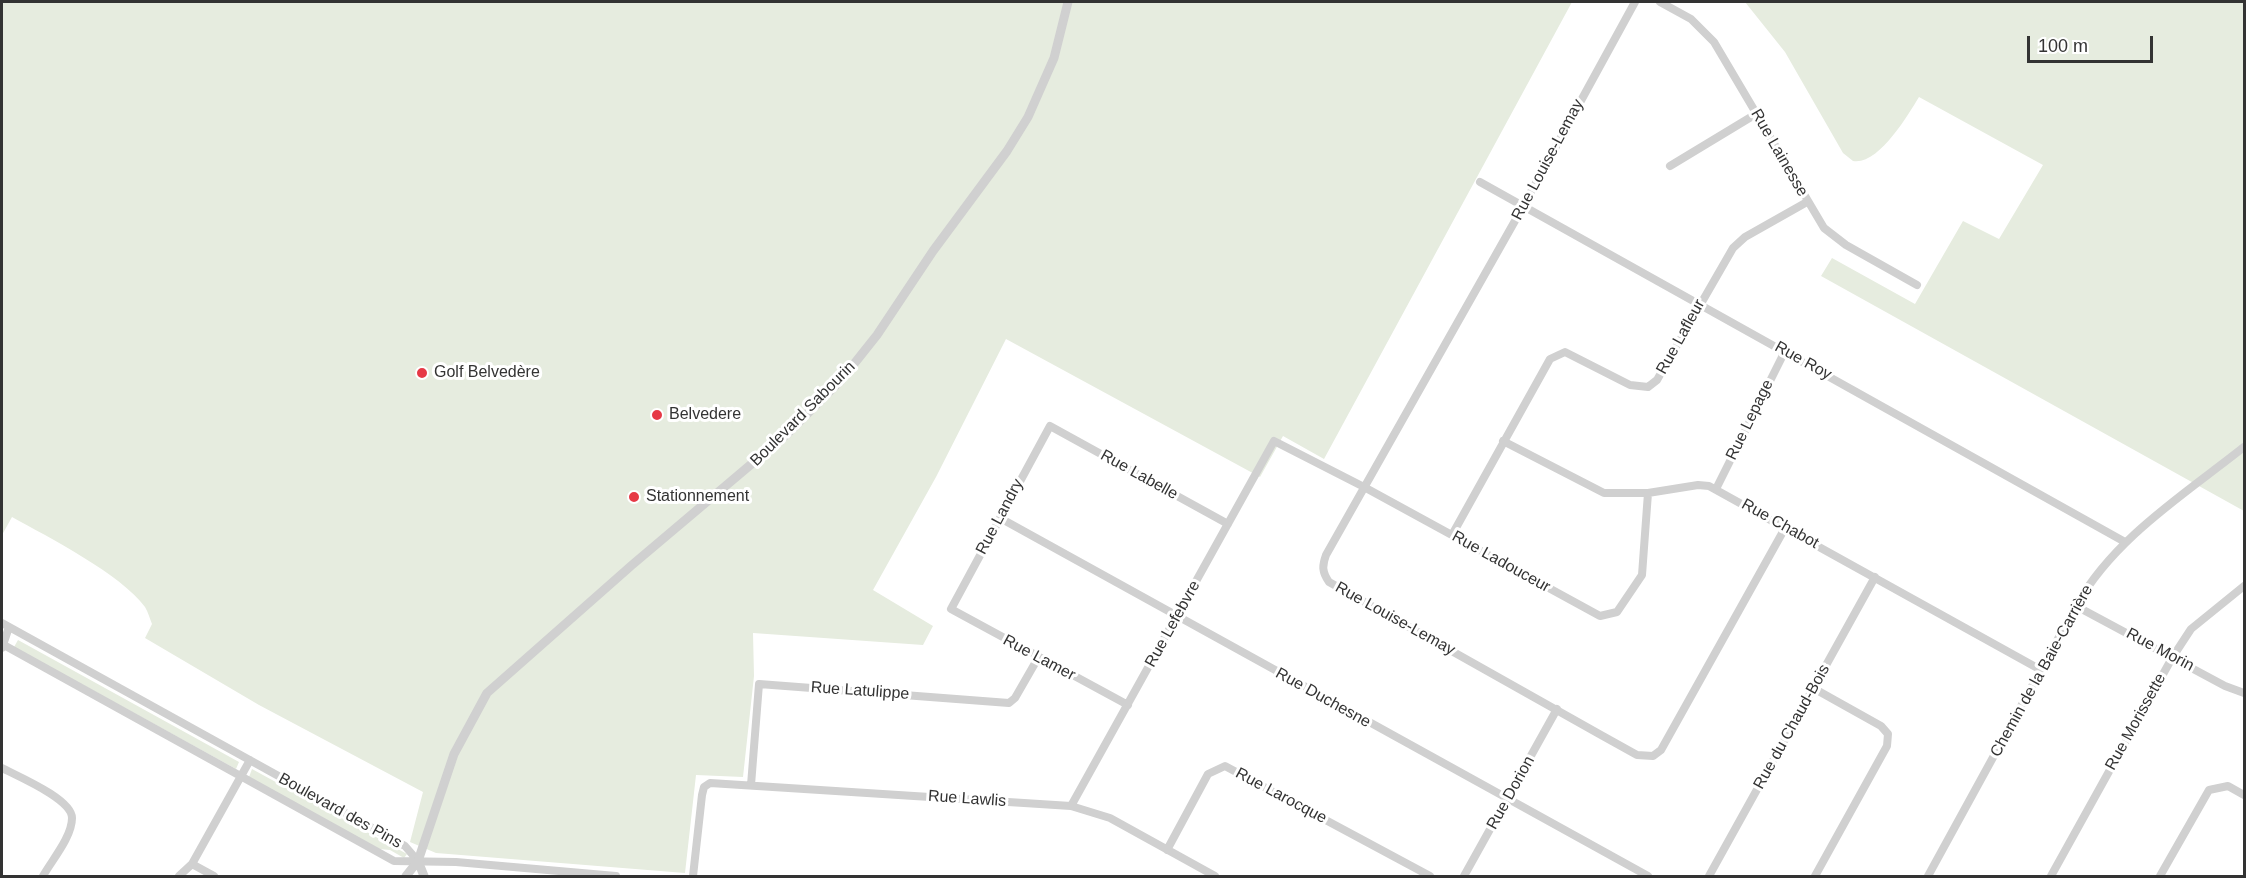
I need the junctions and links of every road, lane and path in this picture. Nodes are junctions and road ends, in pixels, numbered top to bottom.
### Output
1 (1068, 2) edge
2 (1635, 2) edge
3 (1660, 2) edge
4 (1756, 114) junction
5 (1670, 166) dead end
6 (1480, 182) dead end
7 (1807, 202) junction
8 (1524, 204) junction
9 (1917, 285) dead end
10 (1700, 303) junction
11 (1785, 351) junction
12 (1050, 426) joint
13 (1274, 441) joint
14 (1503, 441) junction
15 (2244, 447) edge
16 (1364, 487) junction
17 (1716, 489) junction
18 (1648, 493) junction
19 (1000, 518) junction
20 (1228, 524) junction
21 (1785, 528) junction
22 (1452, 535) junction
23 (2125, 542) junction
24 (1875, 577) junction
25 (2244, 586) edge
26 (2076, 606) junction
27 (951, 609) joint
28 (1177, 616) junction
29 (5, 625) edge
30 (2, 646) edge
31 (1038, 658) junction
32 (2172, 658) junction
33 (2041, 670) junction
34 (1813, 688) junction
35 (2244, 693) edge
36 (1128, 705) junction
37 (1557, 709) junction
38 (250, 760) junction
39 (2, 768) edge
40 (241, 777) junction
41 (751, 785) junction
42 (2244, 795) edge
43 (1508, 798) junction
44 (1071, 807) junction
45 (1167, 850) junction
46 (418, 861) junction
47 (192, 864) junction
48 (43, 876) edge
49 (179, 876) edge
50 (214, 876) edge
51 (406, 876) edge
52 (424, 876) edge
53 (616, 876) edge
54 (693, 876) edge
55 (1215, 876) edge
56 (1430, 876) edge
57 (1464, 876) edge
58 (1648, 876) edge
59 (1709, 876) edge
60 (1815, 876) edge
61 (1928, 876) edge
62 (2051, 876) edge
63 (2160, 876) edge

1 - 46 street, Boulevard Sabourin
2 - 8 street, Rue Louise-Lemay
3 - 4 street, Rue Lainesse
4 - 5 street
4 - 7 street, Rue Lainesse
6 - 8 street, Rue Roy
7 - 9 street, Rue Lainesse
7 - 10 street, Rue Lafleur
8 - 10 street, Rue Roy
8 - 16 street, Rue Louise-Lemay
10 - 11 street, Rue Roy
10 - 14 street, Rue Lafleur
11 - 17 street, Rue Lepage
11 - 23 street, Rue Roy
12 - 19 street, Rue Landry
12 - 20 street, Rue Labelle
13 - 16 street, Rue Ladouceur
13 - 20 street, Rue Lefebvre
14 - 18 street, Rue Chabot
14 - 22 street, Rue Lafleur
15 - 23 street, Chemin de la Baie-Carrière
16 - 22 street, Rue Ladouceur
16 - 37 street, Rue Louise-Lemay
17 - 18 street, Rue Chabot
17 - 21 street, Rue Chabot
18 - 22 street, Rue Ladouceur
19 - 27 street, Rue Landry
19 - 28 street, Rue Duchesne
20 - 28 street, Rue Lefebvre
21 - 24 street, Rue Chabot
21 - 37 street, Rue Louise-Lemay
23 - 26 street, Chemin de la Baie-Carrière
24 - 33 street, Rue Chabot
24 - 34 street, Rue du Chaud-Bois
25 - 32 street, Rue Morissette
26 - 32 street, Rue Morin
26 - 33 street, Chemin de la Baie-Carrière
27 - 31 street, Rue Lamer
28 - 36 street, Rue Lefebvre
28 - 43 street, Rue Duchesne
29 - 30 street
29 - 38 street, Boulevard des Pins
30 - 40 street, Boulevard des Pins
31 - 36 street, Rue Lamer
31 - 41 street, Rue Latulippe
32 - 35 street, Rue Morin
32 - 62 street, Rue Morissette
33 - 61 street, Chemin de la Baie-Carrière
34 - 59 street, Rue du Chaud-Bois
34 - 60 street
36 - 44 street, Rue Lefebvre
37 - 43 street, Rue Dorion
38 - 40 street
38 - 46 street, Boulevard des Pins
39 - 48 street
40 - 46 street, Boulevard des Pins
40 - 47 street
41 - 44 street, Rue Lawlis
41 - 54 street, Rue Lawlis
42 - 63 street
43 - 57 street, Rue Dorion
43 - 58 street, Rue Duchesne
44 - 45 street, Rue Lawlis
45 - 55 street, Rue Lawlis
45 - 56 street, Rue Larocque
46 - 51 street, Boulevard Sabourin
46 - 52 street
46 - 53 street
47 - 49 street
47 - 50 street

